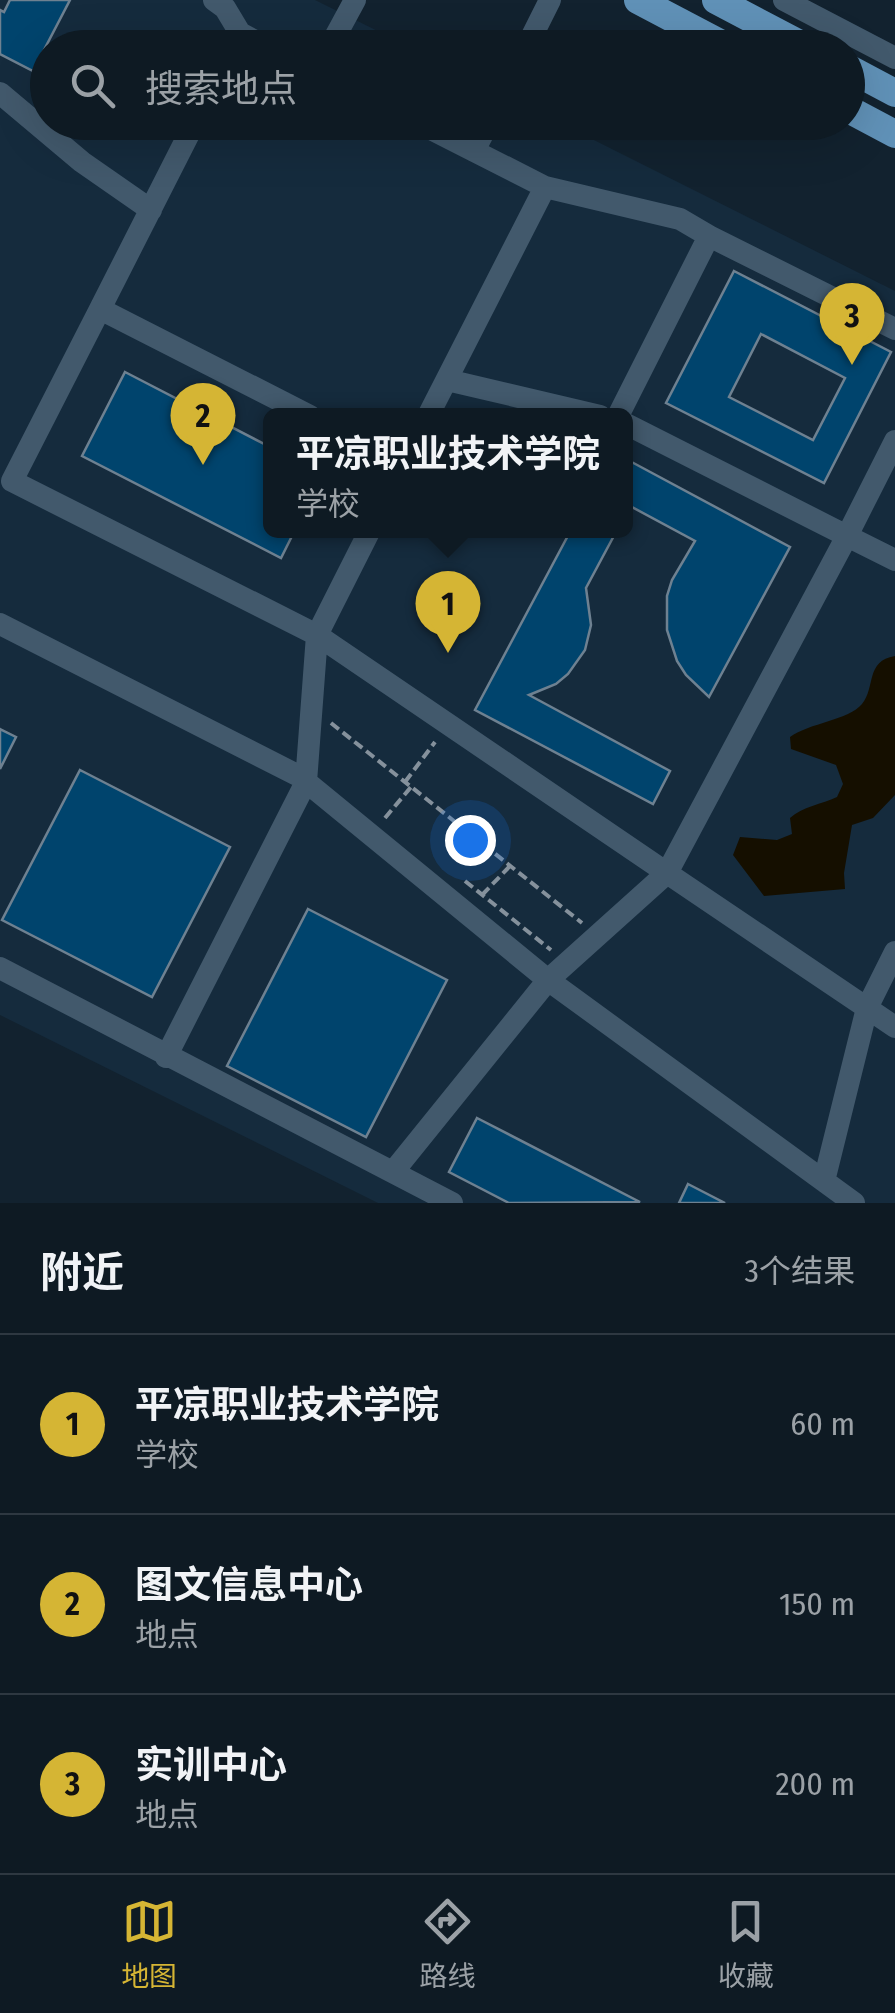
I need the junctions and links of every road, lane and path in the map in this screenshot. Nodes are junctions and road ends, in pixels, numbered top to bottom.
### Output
1 (214, 0) edge
2 (354, 0) edge
3 (550, 0) edge
4 (638, 0) edge
5 (716, 0) edge
6 (784, 0) edge
7 (233, 30) edge
8 (338, 30) edge
9 (535, 30) edge
10 (695, 30) edge
11 (774, 30) edge
12 (841, 30) edge
13 (865, 42) edge
14 (895, 58) edge
15 (865, 77) edge
16 (0, 93) edge
17 (895, 93) edge
18 (30, 118) edge
19 (865, 118) edge
20 (895, 134) edge
21 (56, 140) edge
22 (186, 140) edge
23 (451, 140) edge
24 (480, 140) edge
25 (474, 152) junction
26 (544, 187) junction
27 (150, 210) junction
28 (710, 236) junction
29 (100, 309) junction
30 (895, 329) edge
31 (446, 380) junction
32 (294, 408) edge
33 (432, 408) edge
34 (566, 408) edge
35 (622, 408) edge
36 (633, 428) edge
37 (895, 442) edge
38 (6, 479) edge
39 (847, 536) junction
40 (366, 538) edge
41 (895, 560) edge
42 (0, 624) edge
43 (317, 635) junction
44 (448, 724) junction
45 (327, 735) dead end
46 (306, 782) junction
47 (405, 782) junction
48 (412, 787) junction
49 (373, 808) dead end
50 (510, 866) junction
51 (454, 873) dead end
52 (667, 873) junction
53 (482, 895) junction
54 (466, 913) junction
55 (597, 935) junction
56 (895, 952) edge
57 (567, 962) junction
58 (0, 968) edge
59 (548, 980) junction
60 (867, 1008) junction
61 (895, 1027) edge
62 (166, 1056) junction
63 (393, 1172) junction
64 (824, 1181) junction
65 (452, 1203) edge
66 (854, 1203) edge

1 - 7 street
2 - 8 street
3 - 9 street
4 - 10 main road
5 - 11 main road
6 - 12 street
13 - 14 street
15 - 17 main road
16 - 18 street
19 - 20 main road
21 - 27 street
22 - 27 street
23 - 25 street
24 - 25 street
25 - 26 street
26 - 28 street
26 - 31 street
27 - 29 street
28 - 30 street
28 - 35 street
29 - 32 street
29 - 38 street
31 - 33 street
31 - 34 street
36 - 39 street
37 - 39 street
38 - 43 street
39 - 41 street
39 - 52 street
40 - 43 street
42 - 46 street
43 - 44 street
43 - 46 street
44 - 47 path
44 - 52 street
45 - 47 path
46 - 54 street
46 - 62 street
47 - 48 path
48 - 49 path
48 - 50 path
50 - 53 path
50 - 55 path
51 - 53 path
52 - 55 street
52 - 60 street
53 - 54 path
53 - 57 path
54 - 59 street
55 - 57 street
56 - 60 street
57 - 59 street
58 - 62 street
59 - 63 street
59 - 64 street
60 - 61 street
60 - 64 street
62 - 63 street
63 - 65 street
64 - 66 street

